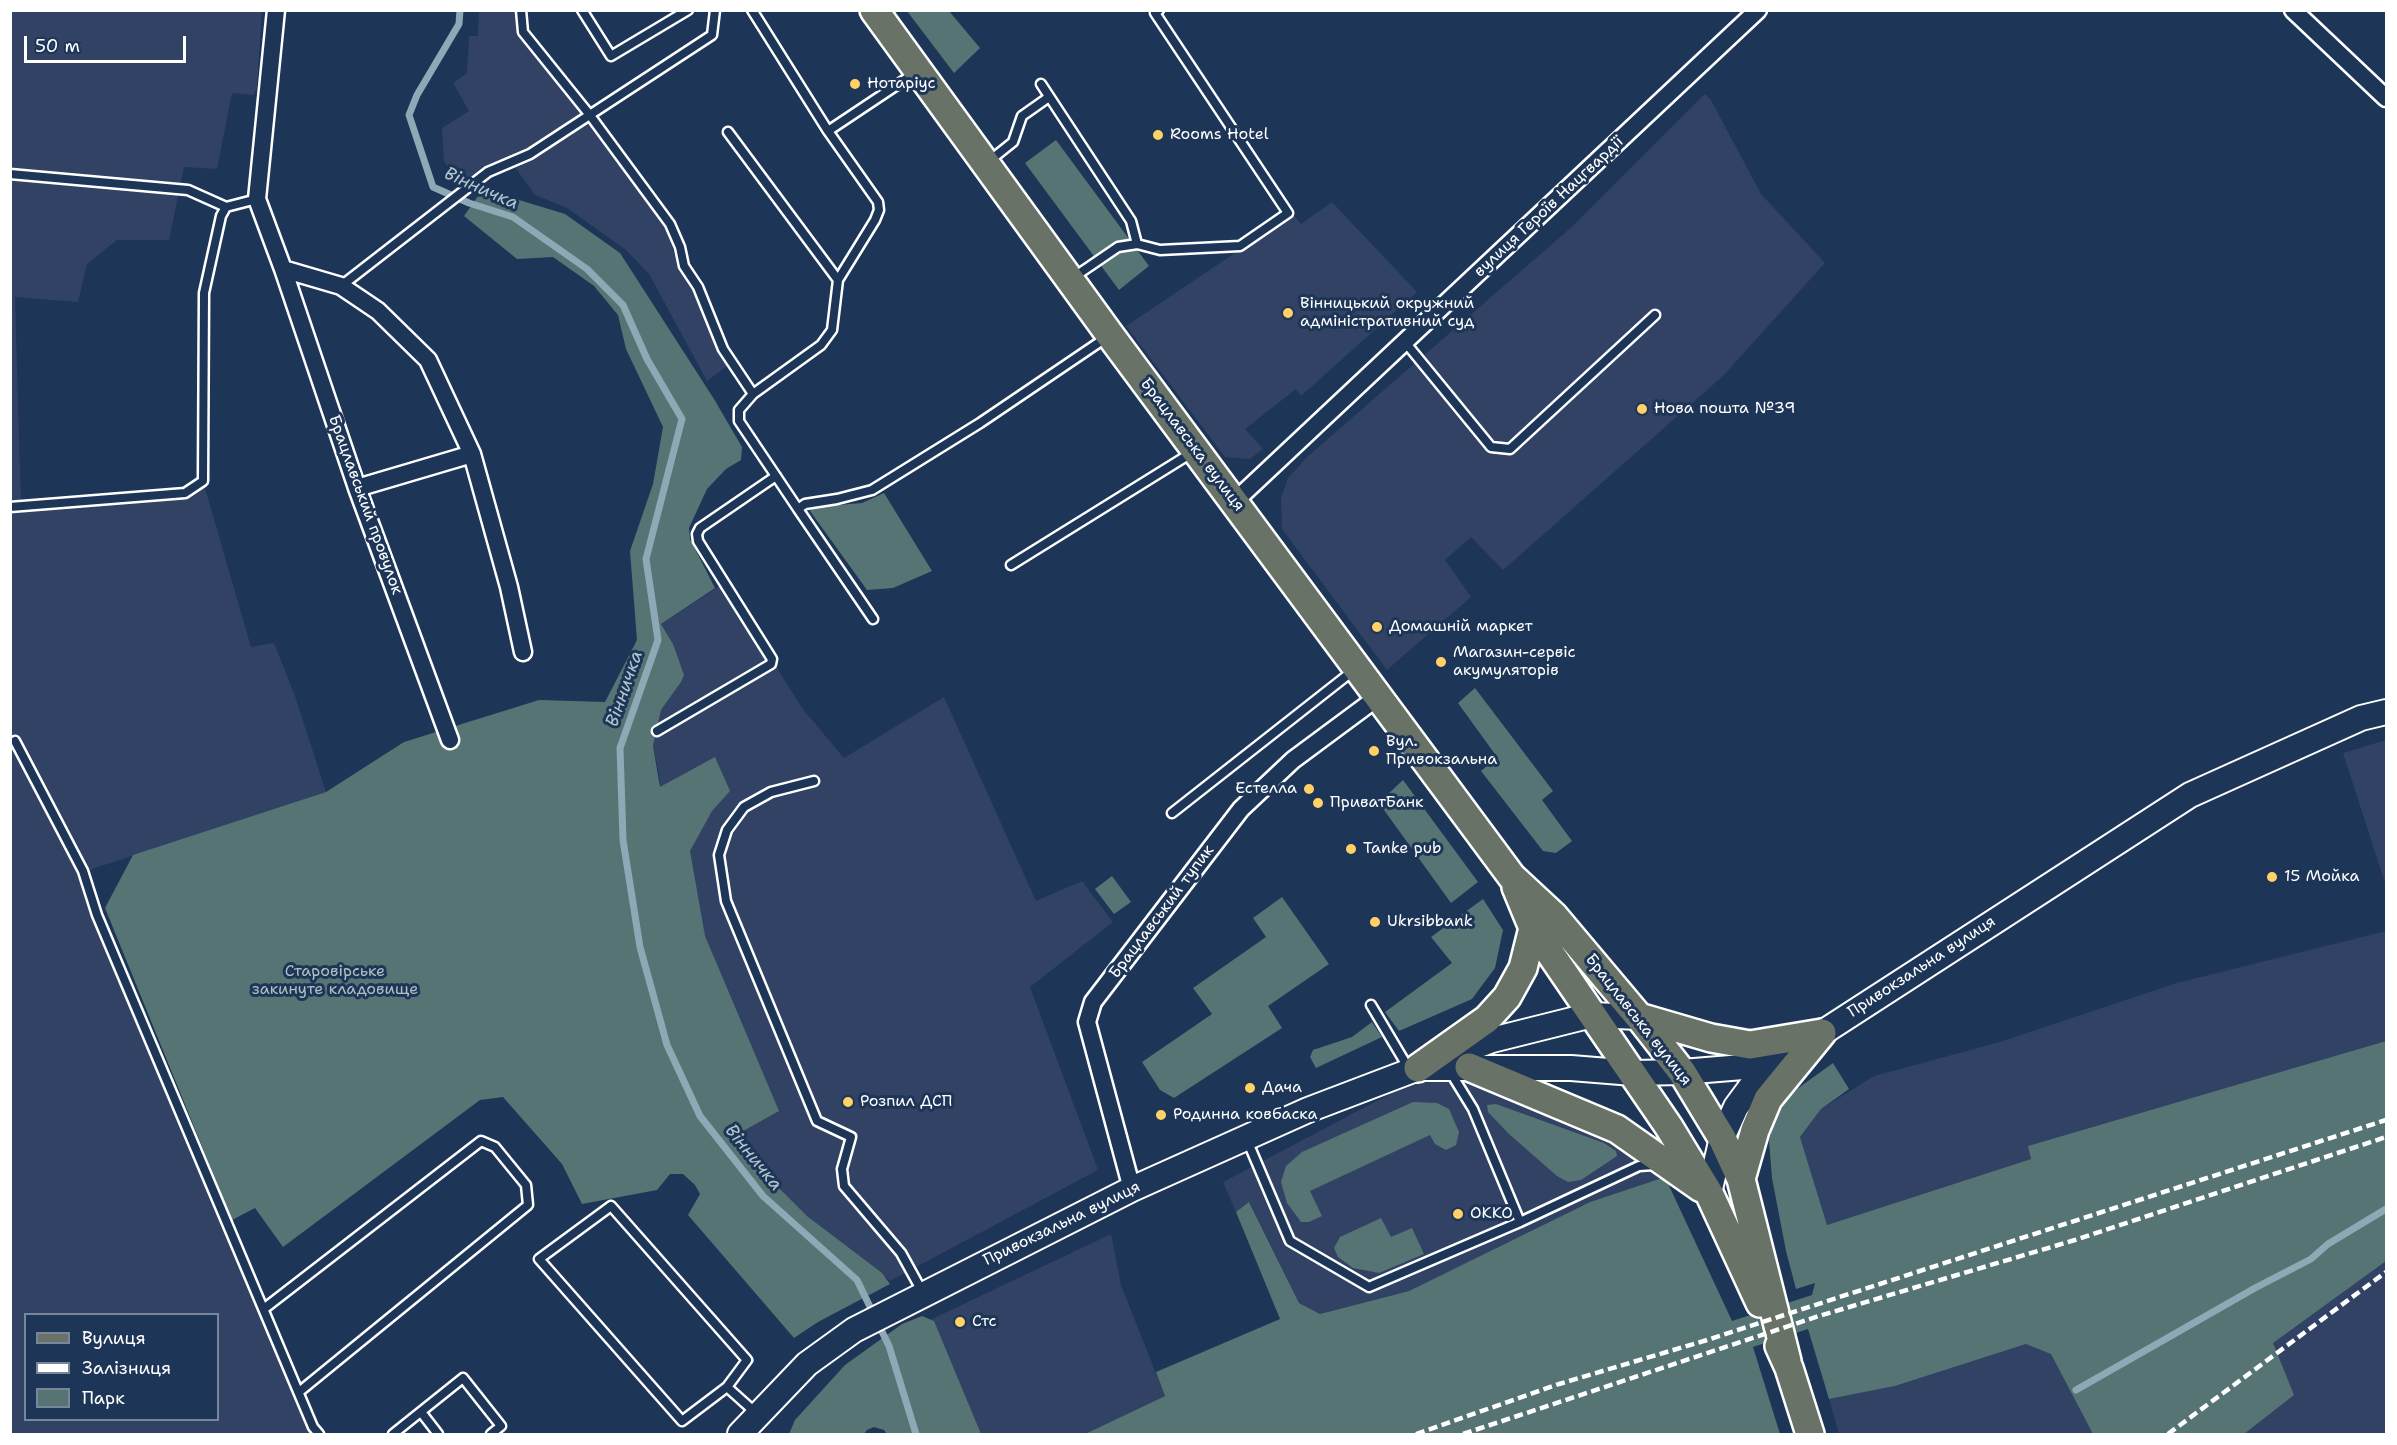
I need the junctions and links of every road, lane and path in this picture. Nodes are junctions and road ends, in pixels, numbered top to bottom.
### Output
1 (276, 10) edge
2 (521, 10) edge
3 (582, 10) edge
4 (688, 10) edge
5 (715, 10) edge
6 (752, 10) edge
7 (1159, 10) edge
8 (1758, 10) edge
9 (2293, 10) edge
10 (875, 11) edge
11 (919, 71) junction
12 (1041, 84) dead end
13 (1049, 97) junction
14 (2386, 98) edge
15 (589, 114) junction
16 (828, 131) junction
17 (728, 132) dead end
18 (986, 163) junction
19 (10, 174) edge
20 (257, 199) junction
21 (226, 207) junction
22 (1137, 244) junction
23 (283, 269) junction
24 (838, 280) junction
25 (1071, 280) junction
26 (341, 286) junction
27 (1655, 315) dead end
28 (1110, 334) junction
29 (1405, 342) junction
30 (753, 394) junction
31 (1196, 451) junction
32 (472, 454) junction
33 (776, 476) junction
34 (357, 489) junction
35 (1234, 502) junction
36 (10, 507) edge
37 (798, 509) junction
38 (1011, 565) dead end
39 (873, 619) dead end
40 (523, 652) dead end
41 (1357, 668) junction
42 (1378, 697) junction
43 (2386, 712) edge
44 (657, 731) dead end
45 (450, 740) dead end
46 (15, 741) dead end
47 (814, 781) dead end
48 (1172, 813) dead end
49 (1512, 877) junction
50 (1533, 928) junction
51 (1371, 1005) dead end
52 (1592, 1016) junction
53 (1639, 1017) junction
54 (1822, 1033) junction
55 (1458, 1067) junction
56 (1414, 1070) junction
57 (1682, 1072) junction
58 (1633, 1073) junction
59 (1246, 1138) junction
60 (1722, 1138) junction
61 (1667, 1164) junction
62 (1741, 1179) junction
63 (1132, 1189) junction
64 (1709, 1193) junction
65 (1520, 1222) junction
66 (923, 1294) junction
67 (265, 1308) junction
68 (1787, 1361) junction
69 (727, 1387) junction
70 (299, 1392) junction
71 (421, 1412) junction
72 (757, 1415) junction
73 (319, 1434) edge
74 (393, 1434) edge
75 (438, 1434) edge
76 (490, 1434) edge
77 (740, 1434) edge
78 (1810, 1434) edge

1 - 20 street, Брацлавський провулок
2 - 15 lane
3 - 4 lane
5 - 15 lane
6 - 16 lane
7 - 22 lane
8 - 29 street, вулиця Героїв Нацгвардії
9 - 14 street
10 - 11 main road, Брацлавська вулиця
11 - 16 lane
11 - 18 main road, Брацлавська вулиця
12 - 13 lane
13 - 18 lane
13 - 22 lane
15 - 26 lane
15 - 30 lane
16 - 24 lane
17 - 24 lane
18 - 25 main road, Брацлавська вулиця
19 - 21 lane
20 - 21 lane
20 - 23 street, Брацлавський провулок
21 - 36 lane
22 - 25 lane
23 - 26 street
23 - 34 street, Брацлавський провулок
24 - 30 lane
25 - 28 main road, Брацлавська вулиця
26 - 32 street
27 - 29 lane
28 - 31 main road, Брацлавська вулиця
28 - 37 lane
29 - 35 street, вулиця Героїв Нацгвардії
30 - 33 lane
31 - 35 main road, Брацлавська вулиця
31 - 38 lane
32 - 34 street
32 - 40 street
33 - 37 lane
33 - 44 lane
34 - 45 street, Брацлавський провулок
35 - 41 main road, Брацлавська вулиця
37 - 39 lane
41 - 42 main road, Брацлавська вулиця
41 - 48 lane
42 - 49 main road, Брацлавська вулиця
42 - 63 street, Брацлавський тупик
43 - 54 street, Привокзальна вулиця
46 - 67 lane
47 - 66 lane
49 - 50 main road, Брацлавська вулиця
49 - 53 main road, Брацлавська вулиця
50 - 52 main road, Брацлавська вулиця
50 - 56 main road
51 - 56 lane
52 - 53 street, Привокзальна вулиця
52 - 56 street, Привокзальна вулиця
52 - 58 main road, Брацлавська вулиця
53 - 54 main road
53 - 57 main road, Брацлавська вулиця
54 - 57 street, Привокзальна вулиця
54 - 60 street
54 - 62 main road
55 - 56 street, Привокзальна вулиця
55 - 58 street, Привокзальна вулиця
55 - 61 main road
55 - 65 lane
56 - 59 street, Привокзальна вулиця
57 - 58 street, Привокзальна вулиця
57 - 60 main road, Брацлавська вулиця
58 - 64 main road, Брацлавська вулиця
59 - 63 street, Привокзальна вулиця
59 - 65 lane
60 - 62 main road, Брацлавська вулиця
60 - 64 street
61 - 64 main road
61 - 65 lane
62 - 68 main road, Брацлавська вулиця
63 - 66 street, Привокзальна вулиця
64 - 68 main road, Брацлавська вулиця
66 - 72 street, Привокзальна вулиця
67 - 70 lane
67 - 70 lane
68 - 78 main road
69 - 69 lane
69 - 72 lane
70 - 73 lane
71 - 74 lane
71 - 75 lane
71 - 76 lane
72 - 77 street, Привокзальна вулиця

